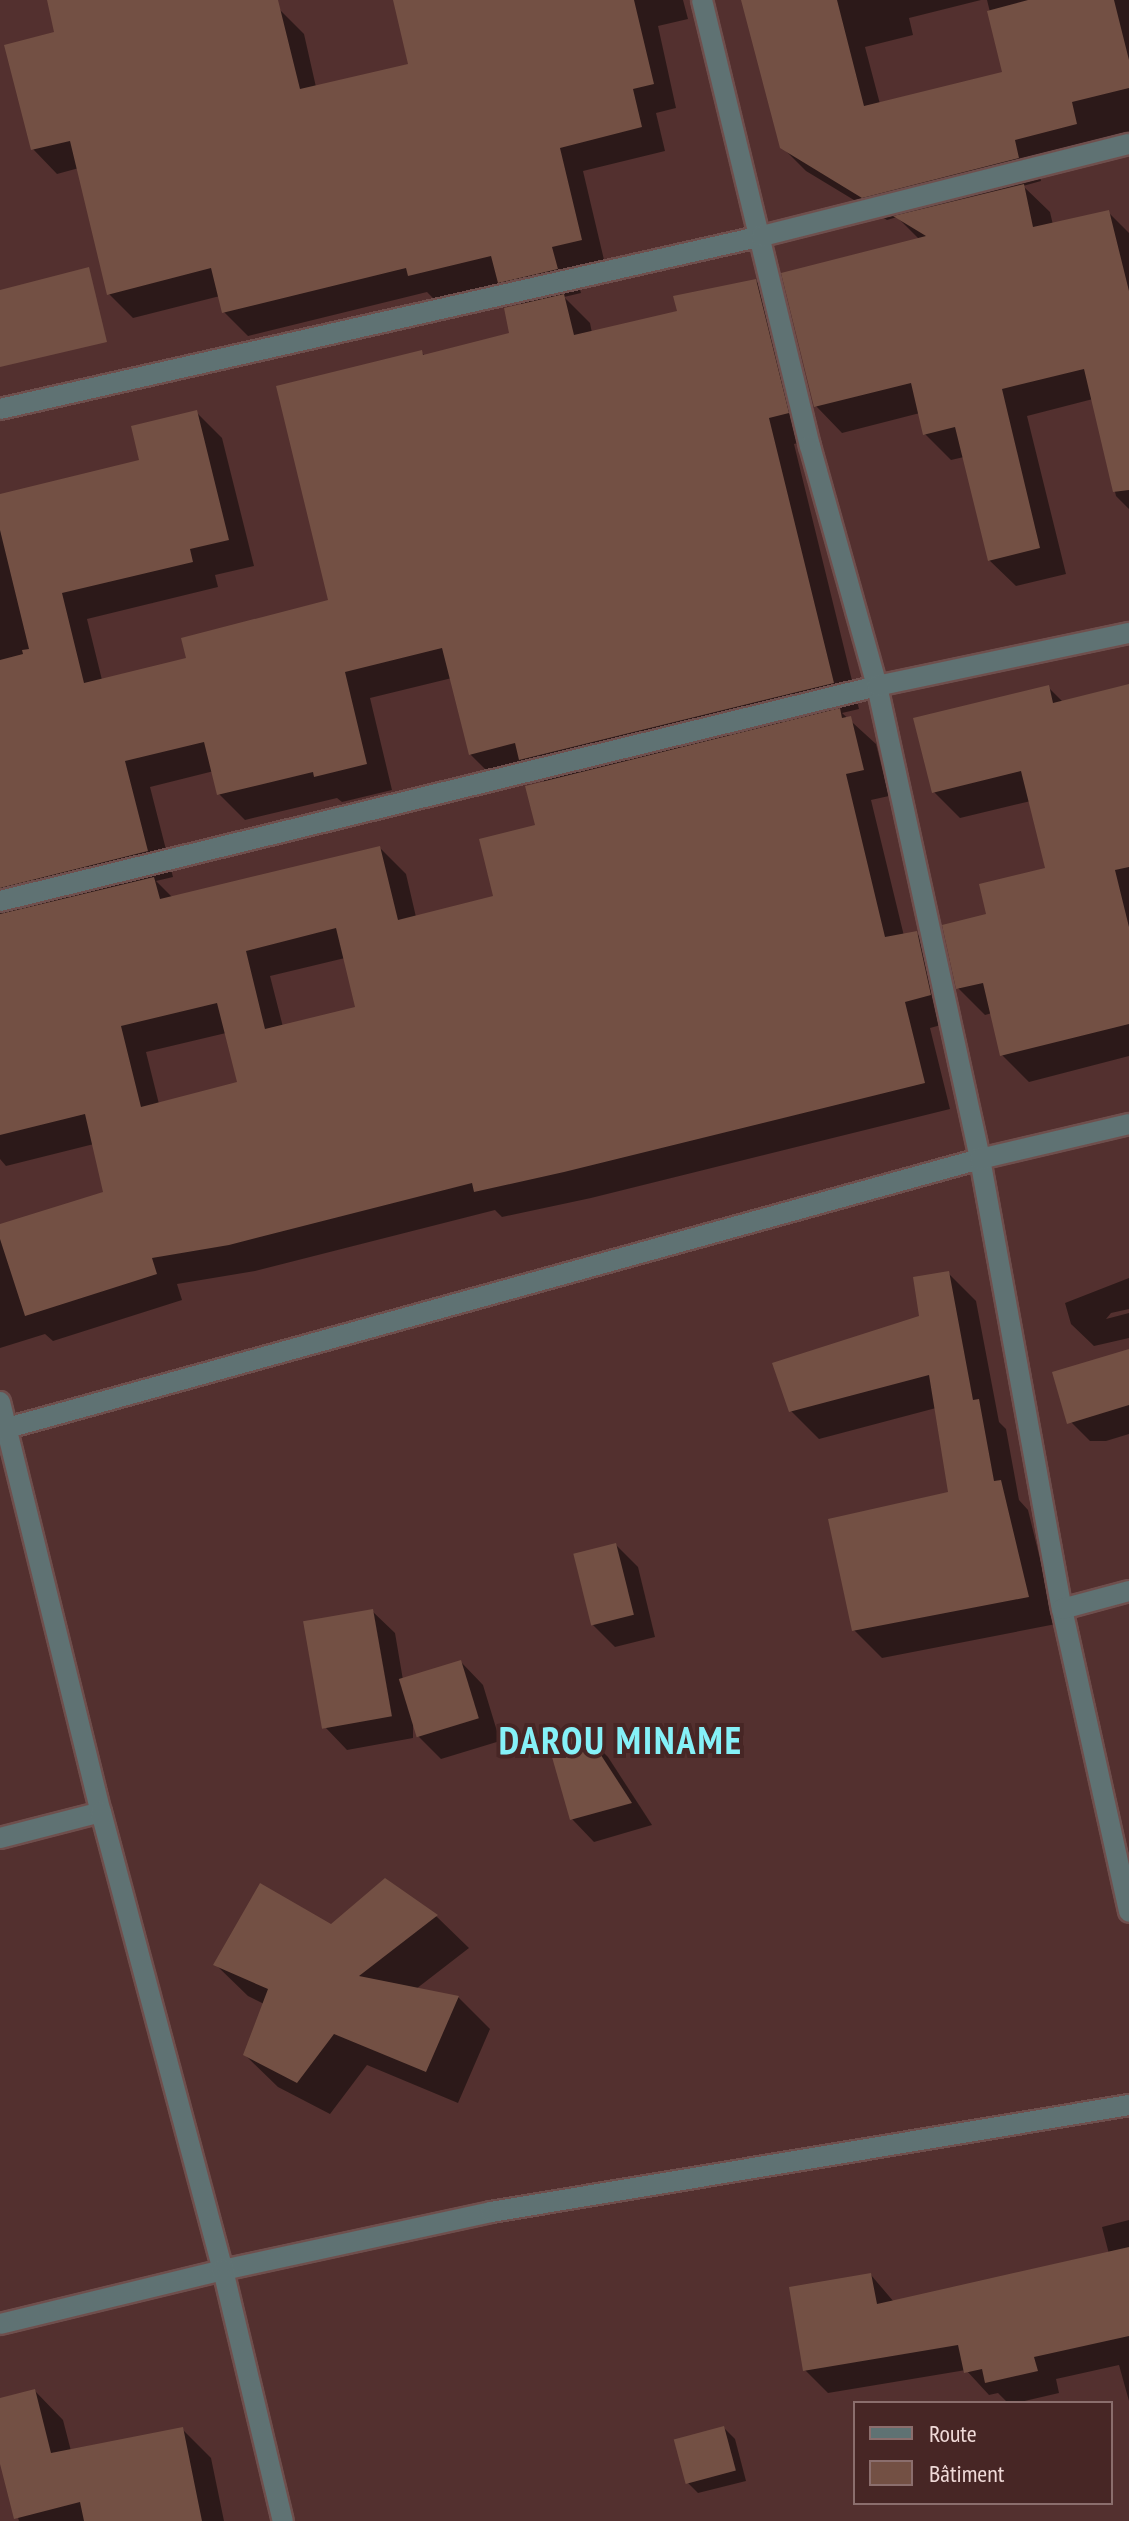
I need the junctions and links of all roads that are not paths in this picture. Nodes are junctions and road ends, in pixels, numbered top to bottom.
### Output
1 (702, 0) edge
2 (1129, 144) edge
3 (762, 236) junction
4 (0, 409) edge
5 (1129, 633) edge
6 (877, 686) junction
7 (0, 901) edge
8 (1129, 1124) edge
9 (980, 1159) junction
10 (0, 1402) edge
11 (3, 1429) edge
12 (1129, 1591) edge
13 (1062, 1609) junction
14 (101, 1812) junction
15 (0, 1838) edge
16 (1129, 1912) edge
17 (1129, 2105) edge
18 (223, 2270) junction
19 (0, 2324) edge
20 (283, 2521) edge

1 - 3 street
2 - 3 street
3 - 4 street
3 - 6 street
5 - 6 street
6 - 7 street
6 - 9 street
8 - 9 street
9 - 11 street
9 - 13 street
10 - 11 street
11 - 14 street
12 - 13 street
13 - 16 street
14 - 15 street
14 - 18 street
17 - 18 street
18 - 19 street
18 - 20 street

